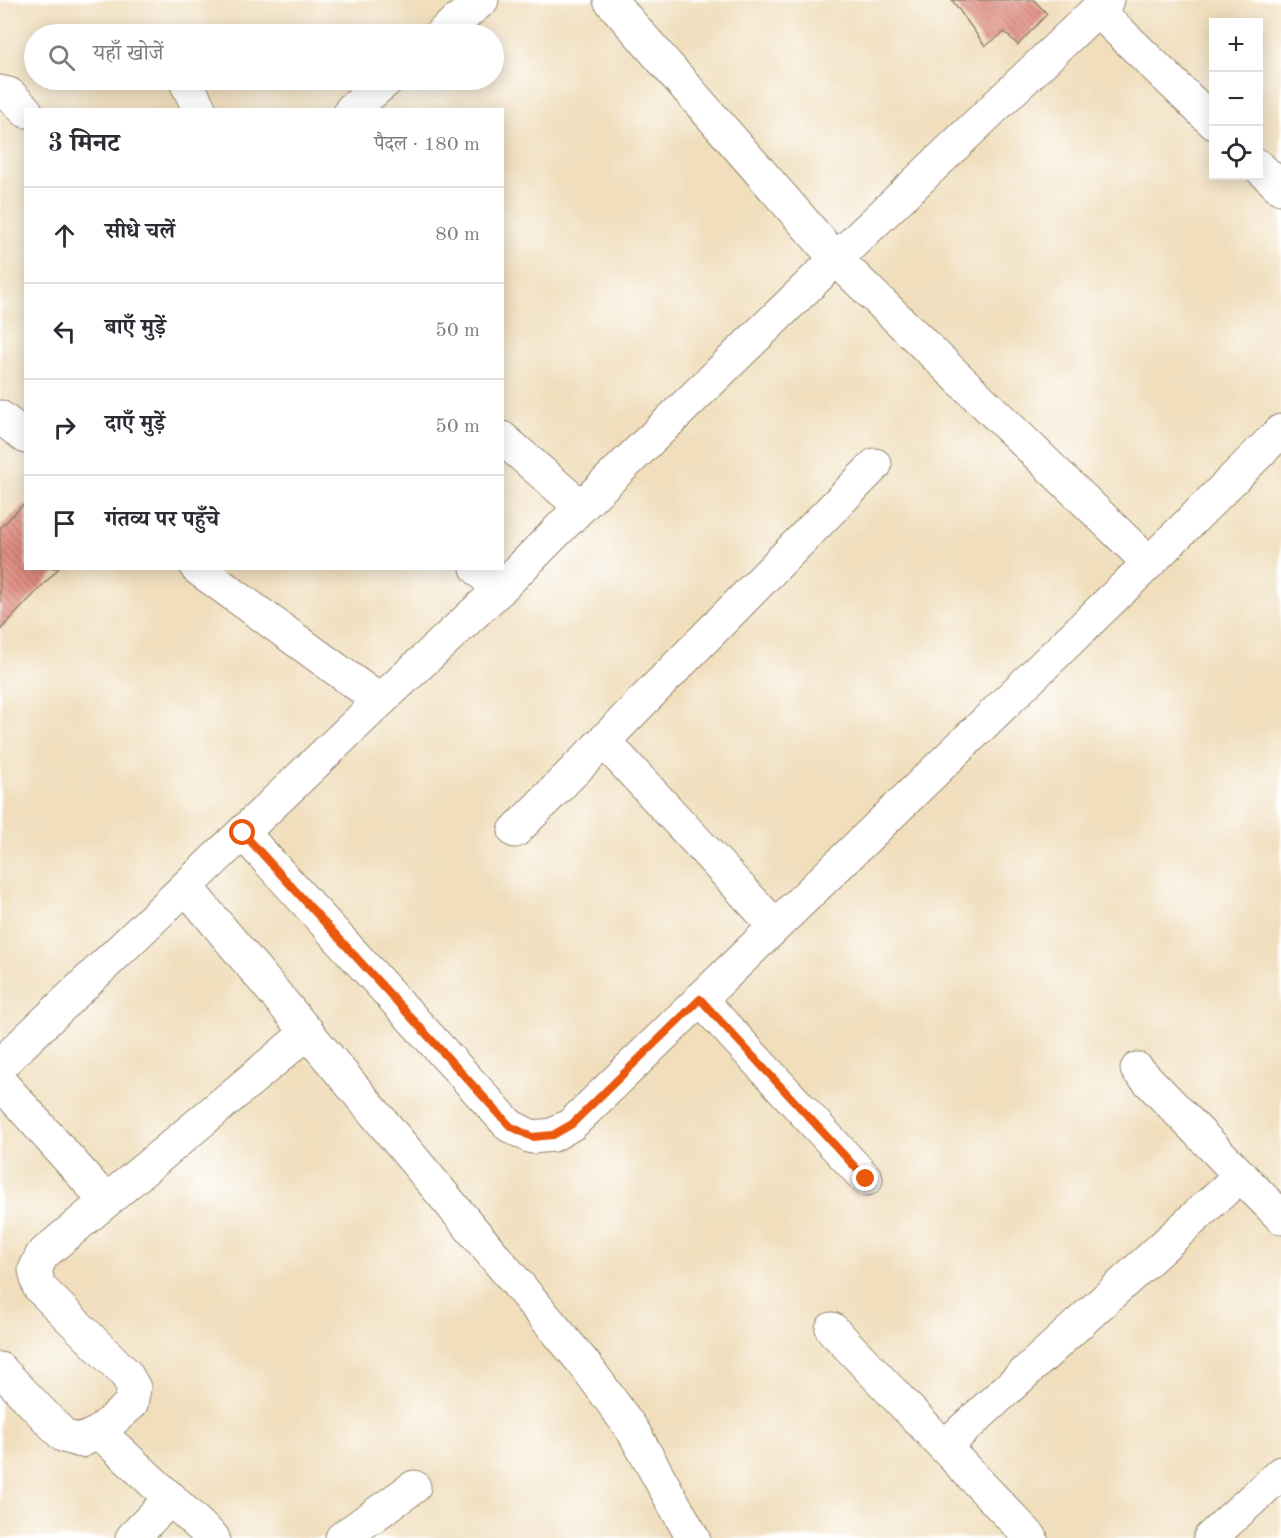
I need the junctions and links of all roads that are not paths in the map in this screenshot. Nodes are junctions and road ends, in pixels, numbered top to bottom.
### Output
1 (482, 0) edge
2 (610, 0) edge
3 (1102, 5) edge
4 (453, 24) edge
5 (190, 90) edge
6 (375, 90) edge
7 (0, 92) edge
8 (199, 108) edge
9 (353, 108) edge
10 (24, 109) edge
11 (1209, 118) edge
12 (1263, 171) edge
13 (1281, 188) edge
14 (836, 259) junction
15 (0, 417) edge
16 (1281, 431) edge
17 (24, 435) edge
18 (504, 440) edge
19 (875, 465) dead end
20 (581, 507) junction
21 (1149, 563) junction
22 (504, 567) edge
23 (200, 570) edge
24 (488, 579) edge
25 (381, 701) junction
26 (604, 741) junction
27 (515, 831) dead end
28 (243, 833) junction
29 (186, 887) junction
30 (775, 927) junction
31 (700, 999) junction
32 (308, 1032) junction
33 (0, 1065) edge
34 (1137, 1069) dead end
35 (0, 1082) edge
36 (1240, 1175) junction
37 (866, 1179) dead end
38 (106, 1201) junction
39 (1281, 1217) edge
40 (832, 1329) dead end
41 (3, 1380) edge
42 (99, 1432) junction
43 (944, 1447) junction
44 (1281, 1473) edge
45 (414, 1487) dead end
46 (171, 1498) junction
47 (132, 1538) edge
48 (213, 1538) edge
49 (342, 1538) edge
50 (693, 1538) edge
51 (1031, 1538) edge
52 (1210, 1538) edge

1 - 4 main road
2 - 14 main road
3 - 11 main road
3 - 14 main road
5 - 8 main road
6 - 9 main road
7 - 10 main road
12 - 13 main road
14 - 20 main road
14 - 21 main road
15 - 17 main road
16 - 21 main road
18 - 20 main road
19 - 26 main road
20 - 22 main road
21 - 30 main road
23 - 25 main road
24 - 25 main road
25 - 28 main road
26 - 27 main road
26 - 30 main road
28 - 29 main road
28 - 31 main road
29 - 32 main road
29 - 33 main road
30 - 31 main road
31 - 37 main road
32 - 38 main road
32 - 50 main road
34 - 36 main road
35 - 38 main road
36 - 39 main road
36 - 43 main road
38 - 42 main road
40 - 43 main road
41 - 42 main road
42 - 46 main road
43 - 51 main road
44 - 52 main road
45 - 49 main road
46 - 47 main road
46 - 48 main road

